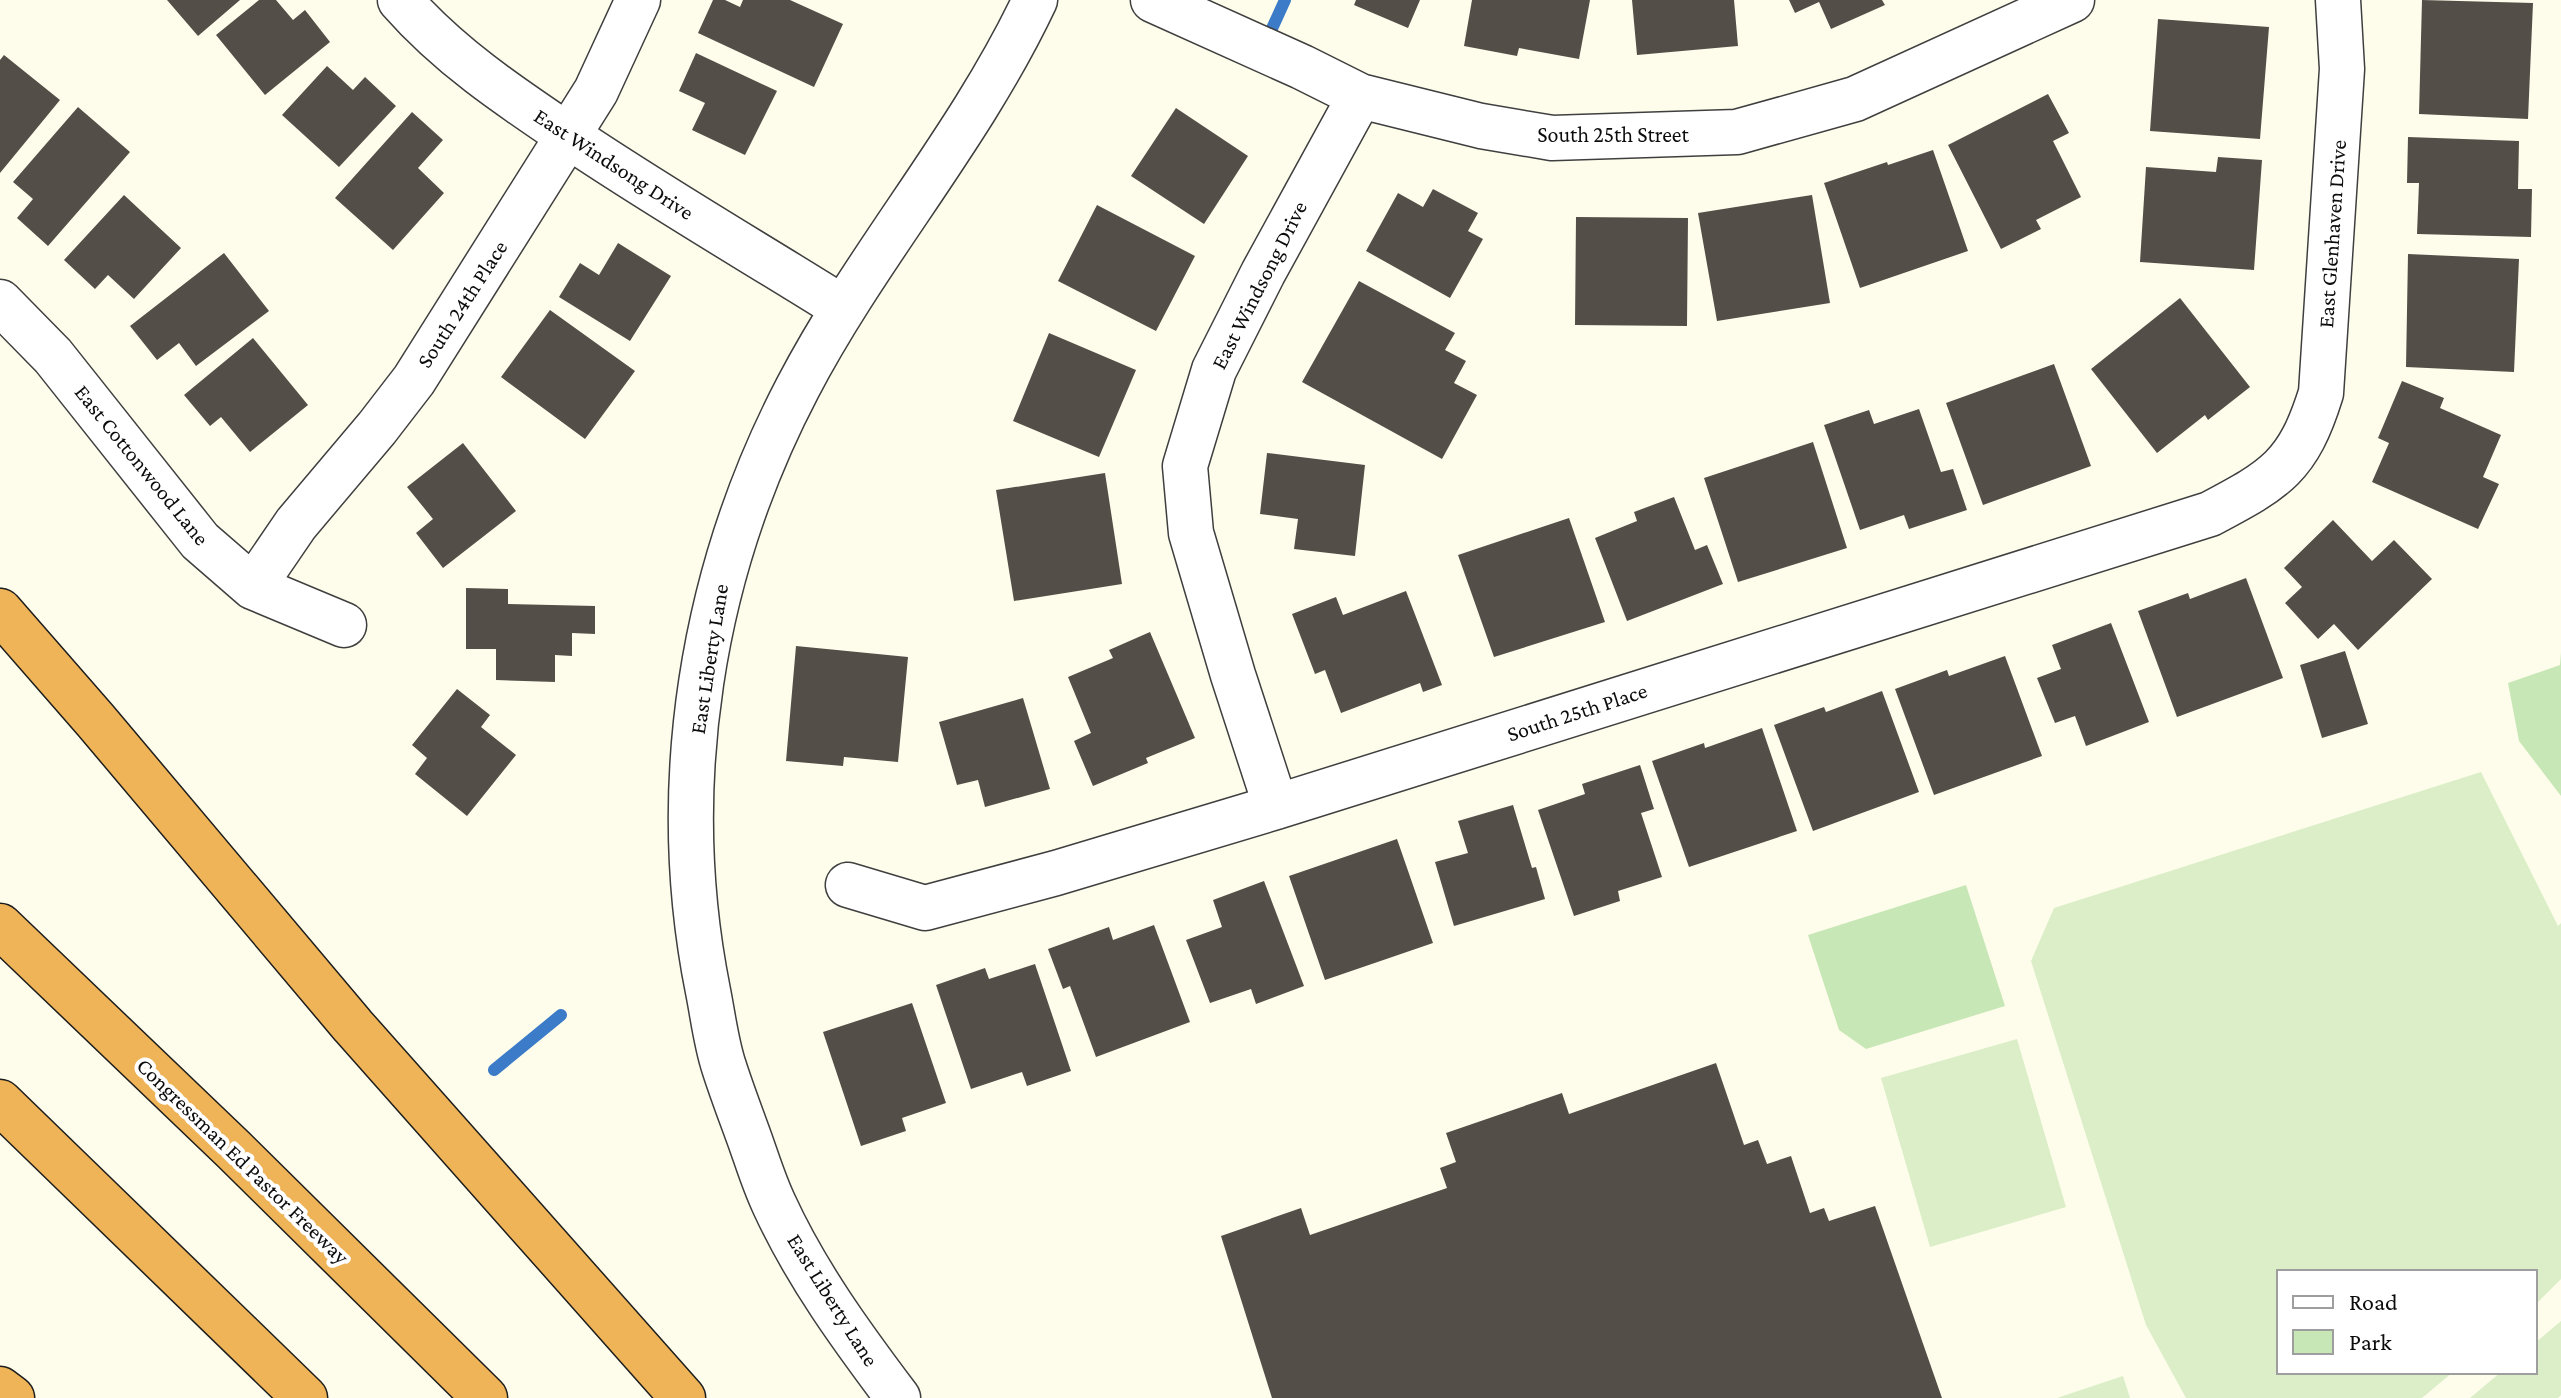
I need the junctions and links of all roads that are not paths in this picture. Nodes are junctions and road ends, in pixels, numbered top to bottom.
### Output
1 (400, 0) edge
2 (638, 0) edge
3 (1035, 0) edge
4 (1153, 0) edge
5 (2072, 0) edge
6 (2338, 0) edge
7 (1360, 96) junction
8 (569, 137) junction
9 (0, 302) edge
10 (843, 308) junction
11 (2291, 461) joint
12 (253, 587) junction
13 (0, 611) edge
14 (344, 625) dead end
15 (1276, 807) junction
16 (848, 885) dead end
17 (0, 926) edge
18 (0, 1102) edge
19 (0, 1389) edge
20 (12, 1398) edge
21 (305, 1398) edge
22 (485, 1398) edge
23 (683, 1398) edge
24 (898, 1398) edge

1 - 8 street, East Windsong Drive
2 - 8 street, South 24th Place
3 - 10 street, East Liberty Lane
4 - 7 street, South 25th Street
5 - 7 street, South 25th Street
6 - 11 street, East Glenhaven Drive
7 - 15 street, East Windsong Drive
8 - 10 street, East Windsong Drive
8 - 12 street, South 24th Place
9 - 12 street, East Cottonwood Lane
10 - 24 street, East Liberty Lane
11 - 15 street, South 25th Place
12 - 14 street, East Cottonwood Lane
13 - 23 highway
15 - 16 street, South 25th Place
17 - 22 highway, Congressman Ed Pastor Freeway
18 - 21 highway
19 - 20 highway

